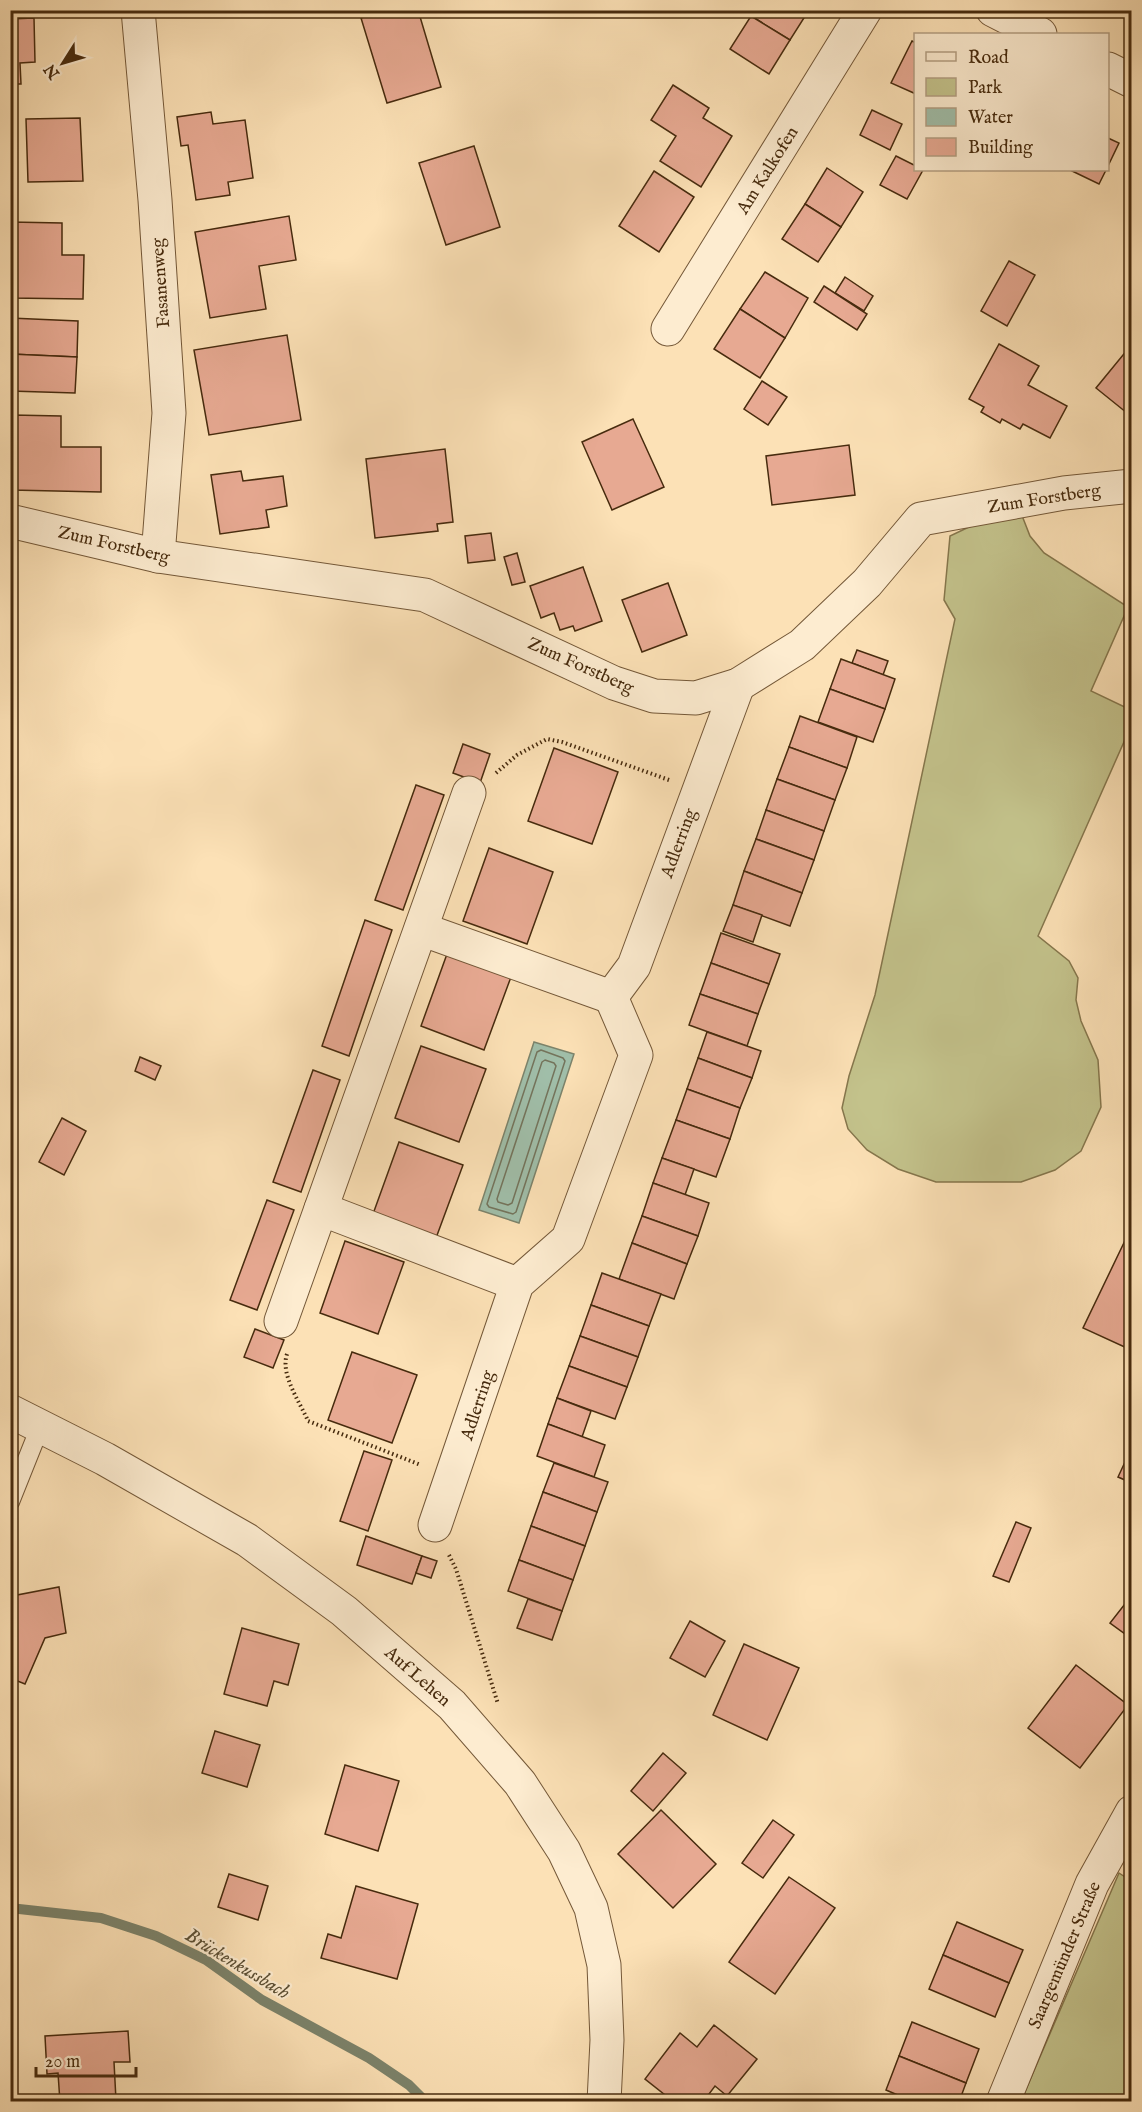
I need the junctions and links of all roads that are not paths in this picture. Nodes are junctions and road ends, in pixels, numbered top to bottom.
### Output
1 (138, 10) edge
2 (865, 10) edge
3 (993, 10) edge
4 (1038, 33) edge
5 (1109, 70) edge
6 (1131, 81) edge
7 (668, 329) dead end
8 (1131, 486) edge
9 (10, 521) edge
10 (158, 556) junction
11 (738, 684) junction
12 (469, 793) road end
13 (421, 929) junction
14 (611, 997) junction
15 (321, 1209) junction
16 (517, 1284) junction
17 (281, 1321) road end
18 (10, 1411) edge
19 (40, 1427) junction
20 (10, 1502) edge
21 (435, 1525) road end
22 (1131, 1812) edge
23 (604, 2102) edge
24 (1003, 2102) edge

1 - 10 street, Fasanenweg
2 - 7 street, Am Kalkofen
3 - 4 street
5 - 6 street
8 - 11 street, Zum Forstberg
9 - 10 street, Zum Forstberg
10 - 11 street, Zum Forstberg
11 - 14 street, Adlerring
12 - 13 street
13 - 14 street
13 - 15 street
14 - 16 street, Adlerring
15 - 16 street
15 - 17 street
16 - 21 street, Adlerring
18 - 19 street, Auf Lehen
19 - 20 lane
19 - 23 street, Auf Lehen
22 - 24 street, Saargemünder Straße

